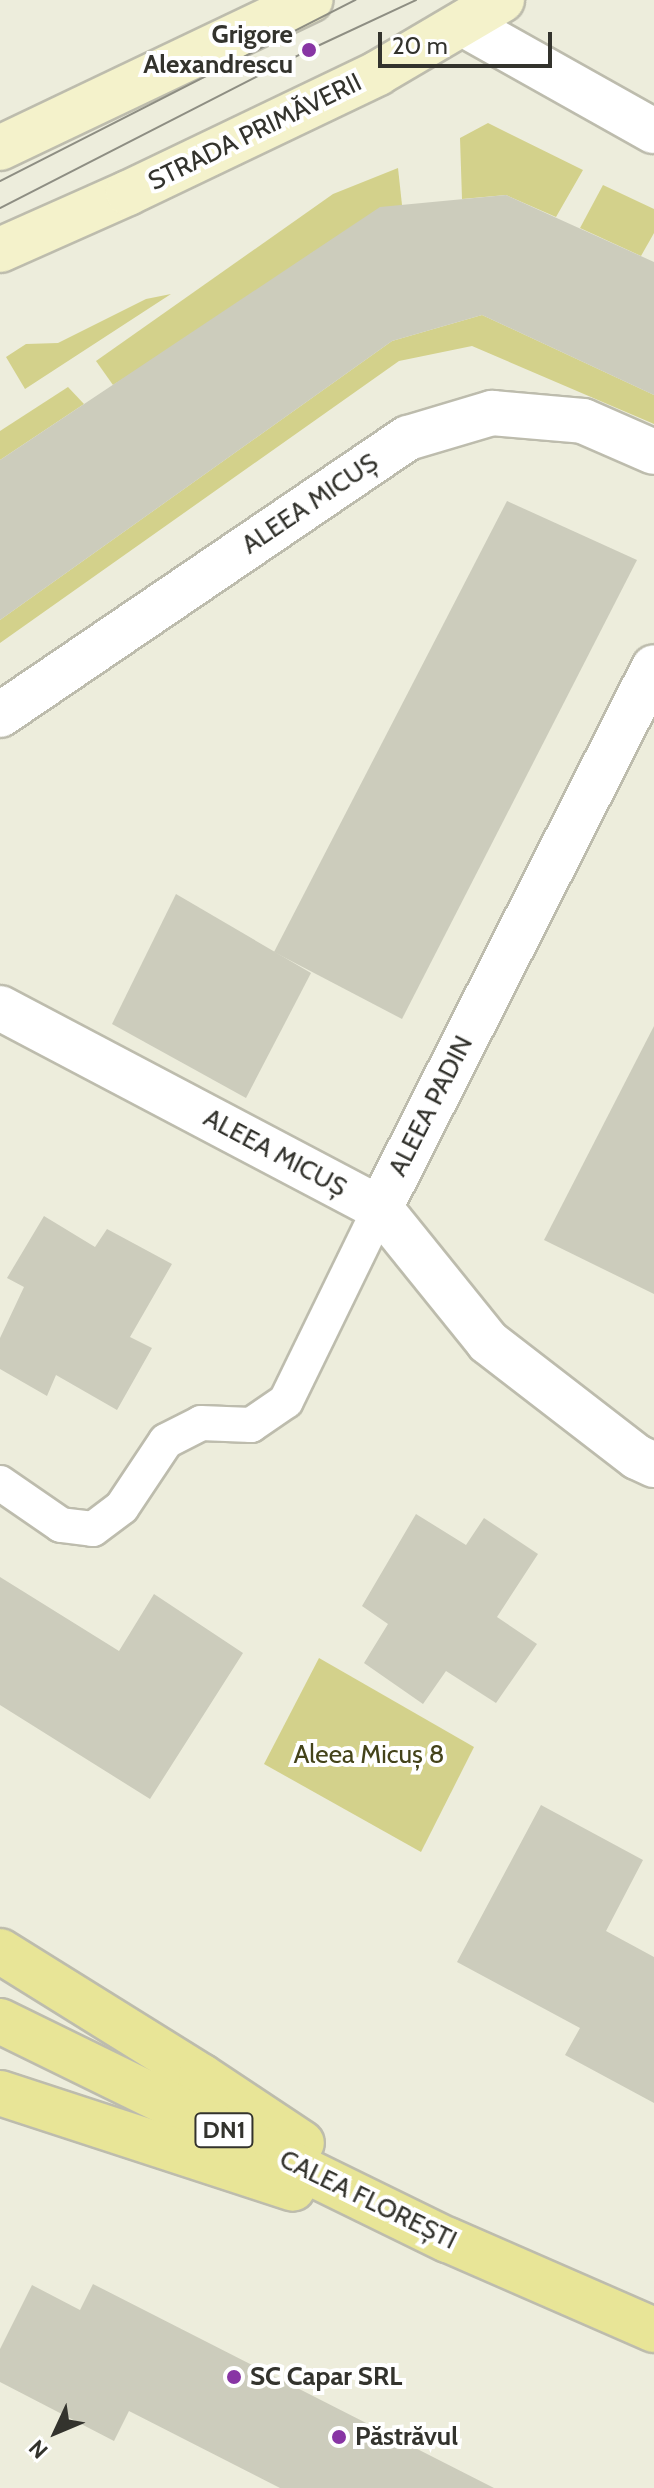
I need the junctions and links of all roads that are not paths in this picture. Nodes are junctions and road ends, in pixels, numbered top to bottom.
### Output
1 (310, 0) edge
2 (502, 0) edge
3 (463, 24) junction
4 (654, 131) edge
5 (0, 148) edge
6 (0, 250) edge
7 (654, 452) edge
8 (654, 667) edge
9 (0, 715) edge
10 (0, 1008) edge
11 (380, 1208) junction
12 (654, 1465) edge
13 (0, 1483) edge
14 (0, 1951) edge
15 (0, 2021) edge
16 (0, 2093) edge
17 (448, 2240) junction
18 (654, 2330) edge

1 - 5 main road
2 - 3 main road, STRADA PRIMĂVERII
3 - 4 street
3 - 6 main road, STRADA PRIMĂVERII
7 - 9 street, ALEEA MICUȘ
8 - 11 street, ALEEA PADIN
10 - 11 street, ALEEA MICUȘ
11 - 12 street, ALEEA PADIN
11 - 13 lane
14 - 17 main road
15 - 17 main road, CALEA FLOREȘTI / DN1
16 - 17 main road
17 - 18 main road, CALEA FLOREȘTI / DN1

